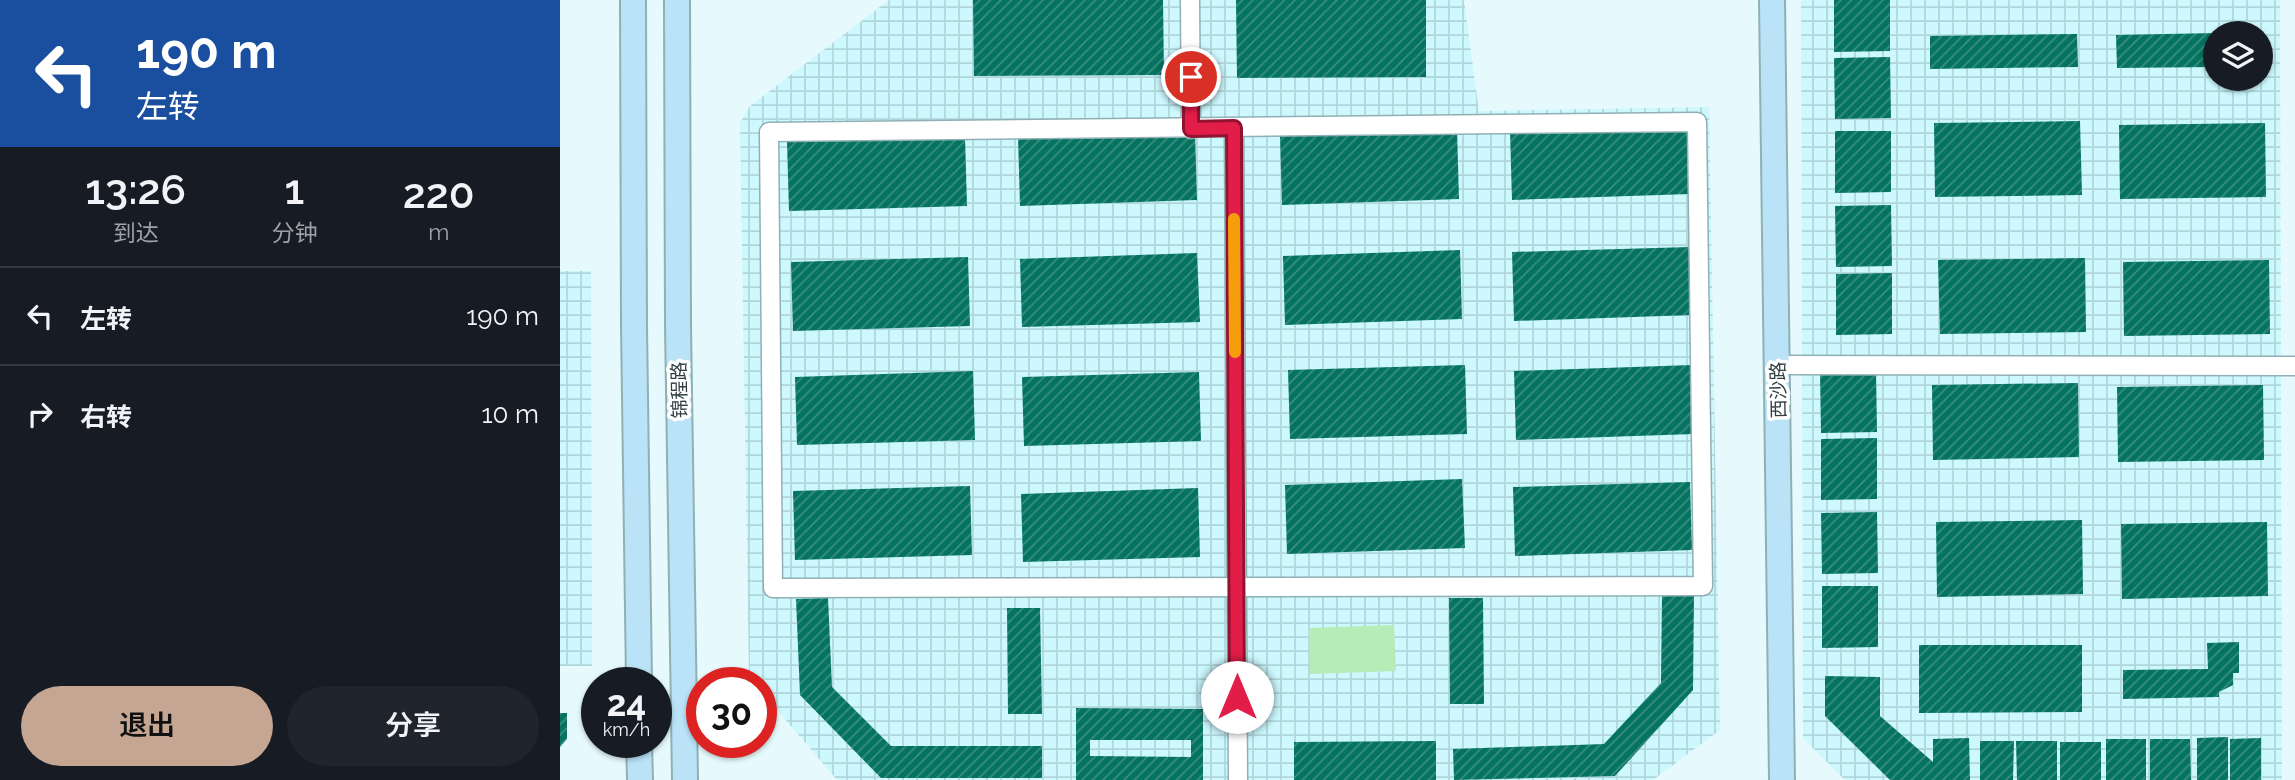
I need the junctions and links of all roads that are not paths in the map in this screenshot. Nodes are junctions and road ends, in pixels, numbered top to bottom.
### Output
1 (633, 0) edge
2 (677, 0) edge
3 (1190, 0) edge
4 (1772, 0) edge
5 (1234, 128) junction
6 (1191, 129) junction
7 (1778, 365) junction
8 (2295, 366) edge
9 (1236, 586) junction
10 (639, 667) edge
11 (639, 758) edge
12 (640, 780) edge
13 (685, 780) edge
14 (1238, 780) edge
15 (1782, 780) edge

1 - 10 main road
2 - 13 main road, 锦程路
3 - 6 street
4 - 7 main road, 西沙路
5 - 6 street
5 - 9 street
5 - 9 street
6 - 9 street
7 - 8 street
7 - 15 main road, 西沙路
9 - 14 street
11 - 12 main road

